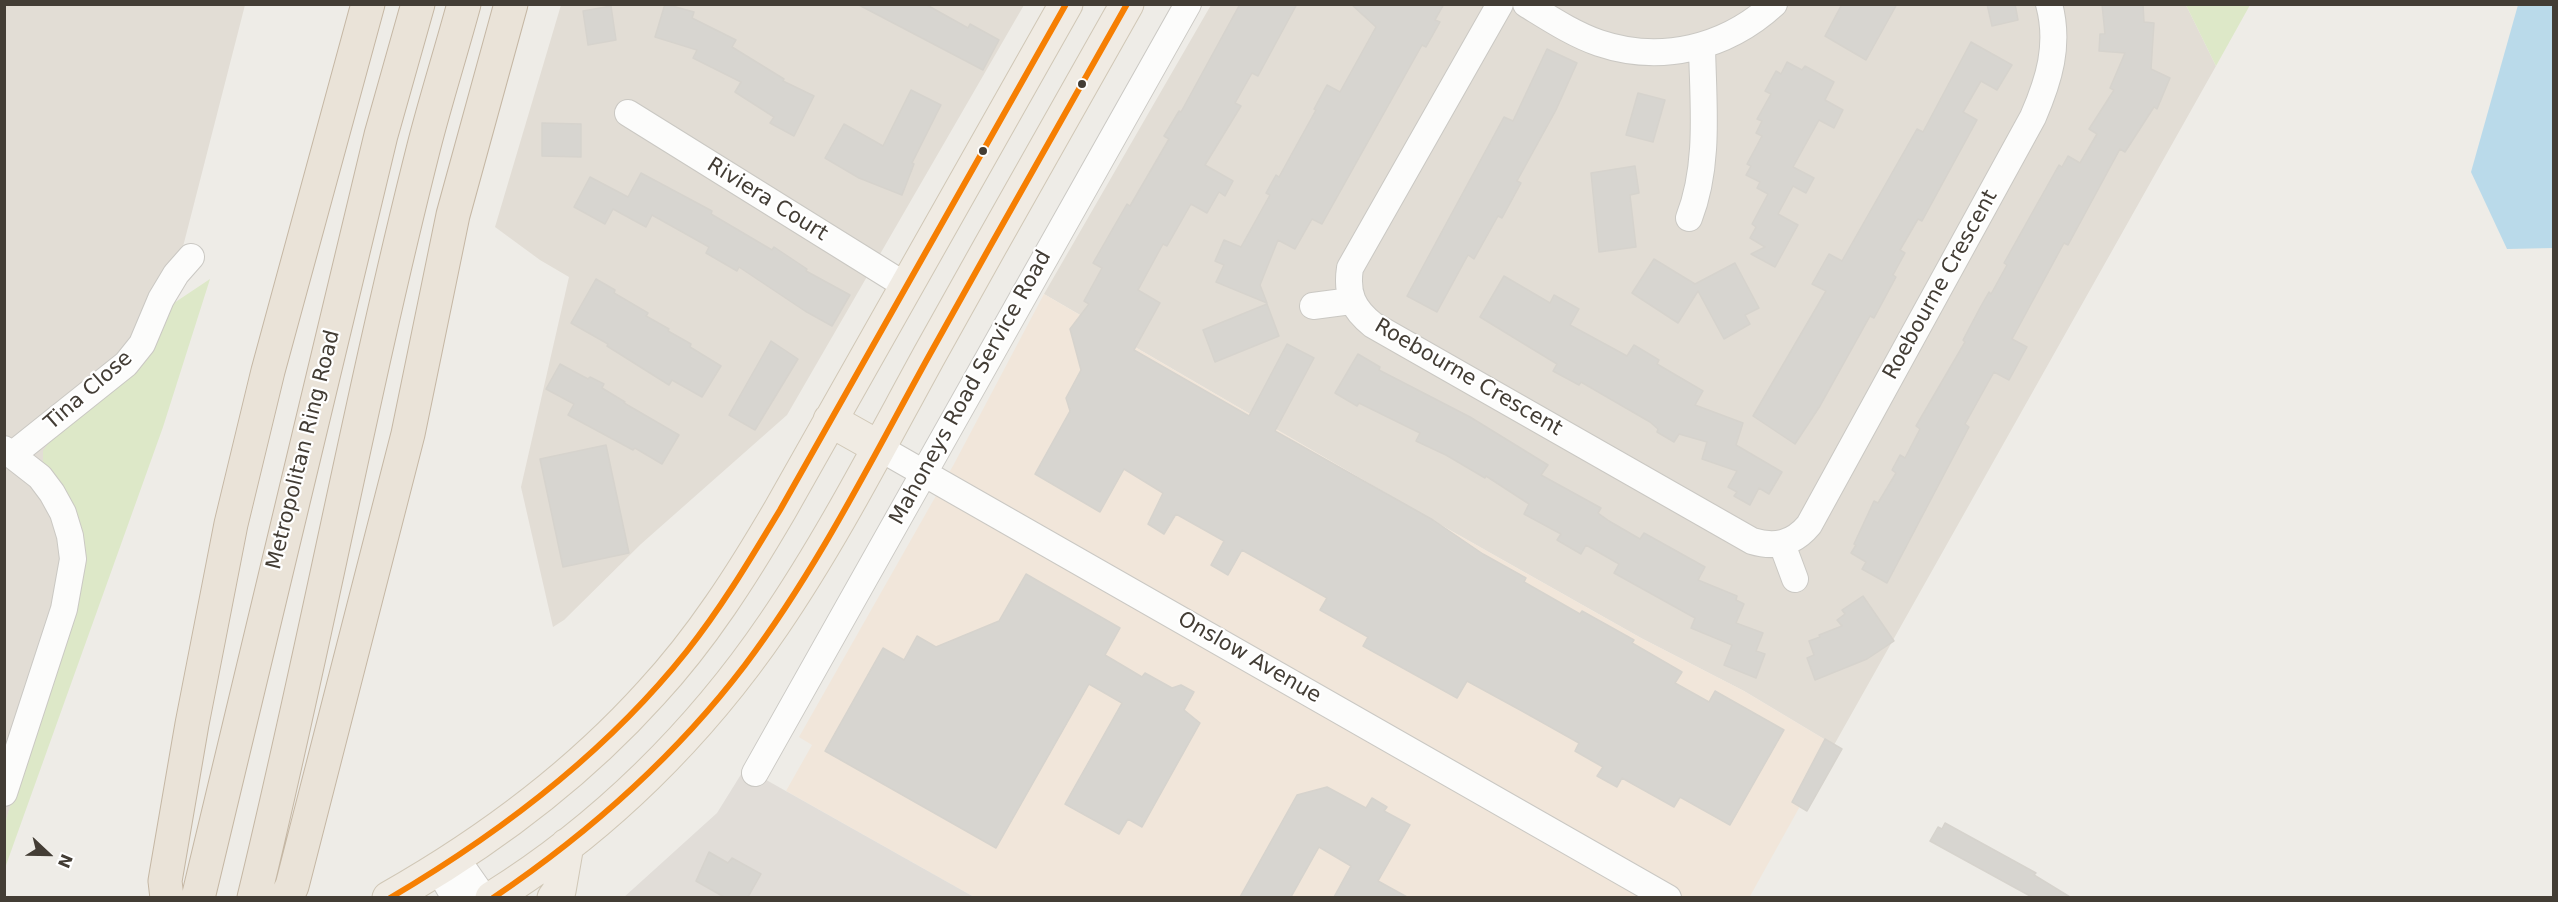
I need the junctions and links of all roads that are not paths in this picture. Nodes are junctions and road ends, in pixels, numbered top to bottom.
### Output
1 (368, 4) edge
2 (418, 4) edge
3 (464, 4) edge
4 (511, 4) edge
5 (1126, 4) edge
6 (1188, 4) edge
7 (1500, 4) edge
8 (1526, 4) edge
9 (1774, 4) edge
10 (2049, 4) edge
11 (1057, 8) edge
12 (1702, 46) junction
13 (628, 113) dead end
14 (1689, 218) dead end
15 (191, 257) dead end
16 (906, 286) junction
17 (1351, 301) junction
18 (1314, 306) dead end
19 (830, 420) junction
20 (878, 447) junction
21 (8, 452) edge
22 (924, 472) junction
23 (1782, 544) junction
24 (1795, 579) dead end
25 (10, 756) edge
26 (755, 773) dead end
27 (4, 793) edge
28 (567, 845) junction
29 (447, 864) junction
30 (167, 897) edge
31 (198, 897) edge
32 (254, 897) edge
33 (286, 897) edge
34 (389, 897) edge
35 (454, 897) edge
36 (484, 897) edge
37 (492, 897) edge
38 (554, 897) edge
39 (1668, 897) edge

1 - 30 highway
2 - 31 highway, Metropolitan Ring Road
3 - 32 highway
4 - 33 highway
5 - 20 main road
6 - 22 street, Mahoneys Road Service Road
7 - 17 street
8 - 12 street
9 - 12 street
10 - 23 street, Roebourne Crescent
11 - 16 main road
12 - 14 street
13 - 16 street, Riviera Court
15 - 21 street, Tina Close
16 - 19 main road
17 - 18 street
17 - 23 street, Roebourne Crescent
19 - 20 main road, Onslow Avenue
19 - 29 main road
20 - 22 street, Onslow Avenue
20 - 28 main road
21 - 25 street
22 - 26 street, Mahoneys Road Service Road
22 - 39 street, Onslow Avenue
23 - 24 street
25 - 27 street
28 - 37 main road
28 - 38 main road
29 - 34 main road
29 - 35 street
29 - 36 street

